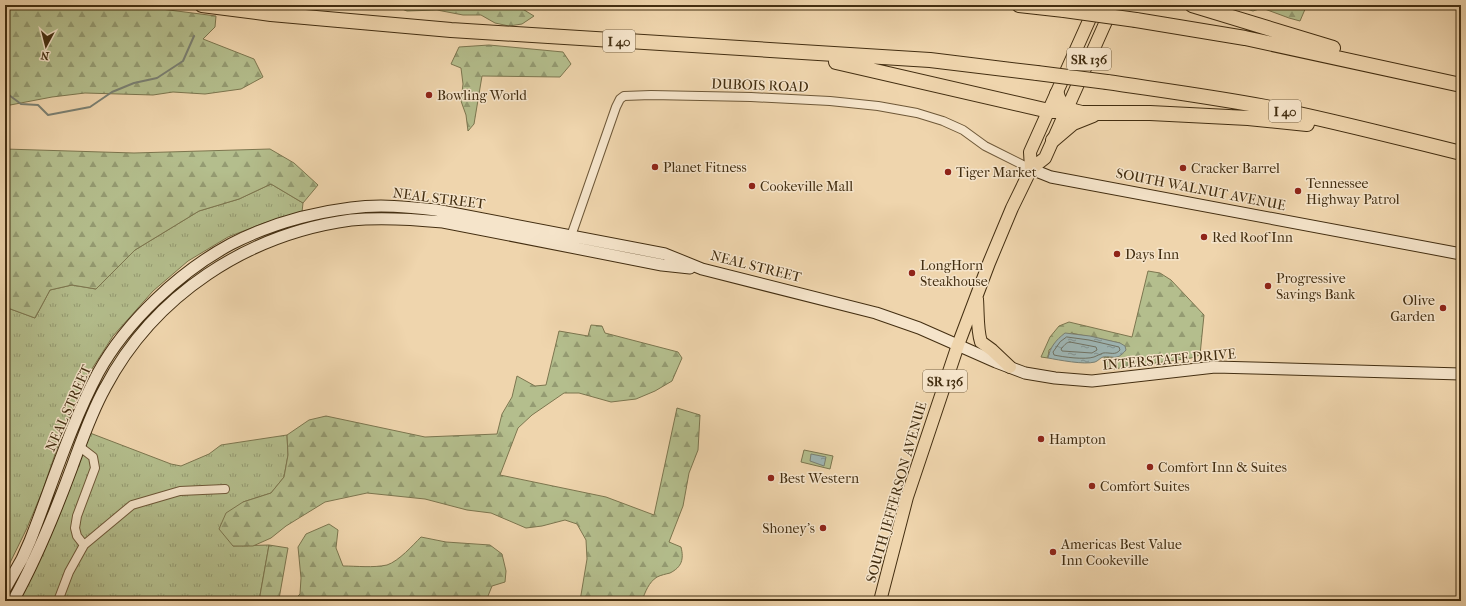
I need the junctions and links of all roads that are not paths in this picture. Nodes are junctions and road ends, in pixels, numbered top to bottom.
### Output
1 (202, 5) edge
2 (1018, 5) edge
3 (1096, 5) edge
4 (1192, 5) edge
5 (1112, 7) edge
6 (772, 51) junction
7 (1437, 79) junction
8 (1461, 85) edge
9 (1057, 94) junction
10 (1067, 107) junction
11 (1049, 111) junction
12 (1098, 112) junction
13 (1381, 133) junction
14 (1053, 140) junction
15 (1461, 153) edge
16 (1031, 169) junction
17 (571, 236) junction
18 (1461, 254) edge
19 (702, 269) junction
20 (977, 295) junction
21 (958, 345) junction
22 (1010, 367) junction
23 (1461, 374) edge
24 (80, 447) junction
25 (225, 489) dead end
26 (84, 545) junction
27 (5, 589) edge
28 (13, 601) edge
29 (58, 601) edge
30 (880, 601) edge

1 - 6 highway, I 40
2 - 7 highway, bridge
3 - 9 main road, SOUTH JEFFERSON AVENUE / SR 136
4 - 7 highway
5 - 10 main road, SOUTH JEFFERSON AVENUE / SR 136
6 - 11 highway
6 - 13 highway, I 40, bridge
7 - 8 highway
9 - 10 highway
9 - 11 main road, SOUTH JEFFERSON AVENUE / SR 136
10 - 11 highway
10 - 12 highway
10 - 14 main road, SOUTH JEFFERSON AVENUE / SR 136
11 - 16 main road, SOUTH JEFFERSON AVENUE / SR 136
12 - 13 highway
12 - 14 highway
13 - 15 highway, I 40
14 - 16 main road, SOUTH JEFFERSON AVENUE / SR 136
16 - 17 street, DUBOIS ROAD
16 - 18 main road, SOUTH WALNUT AVENUE
16 - 20 main road, SOUTH JEFFERSON AVENUE / SR 136
17 - 19 main road, NEAL STREET
17 - 27 main road, NEAL STREET
19 - 21 main road, NEAL STREET
19 - 24 main road, NEAL STREET
20 - 21 main road, SOUTH JEFFERSON AVENUE / SR 136
20 - 22 main road
21 - 22 main road, INTERSTATE DRIVE
21 - 30 main road, SOUTH JEFFERSON AVENUE / SR 136
22 - 23 main road, INTERSTATE DRIVE
24 - 26 street
24 - 28 main road, NEAL STREET
25 - 26 street
26 - 29 street

